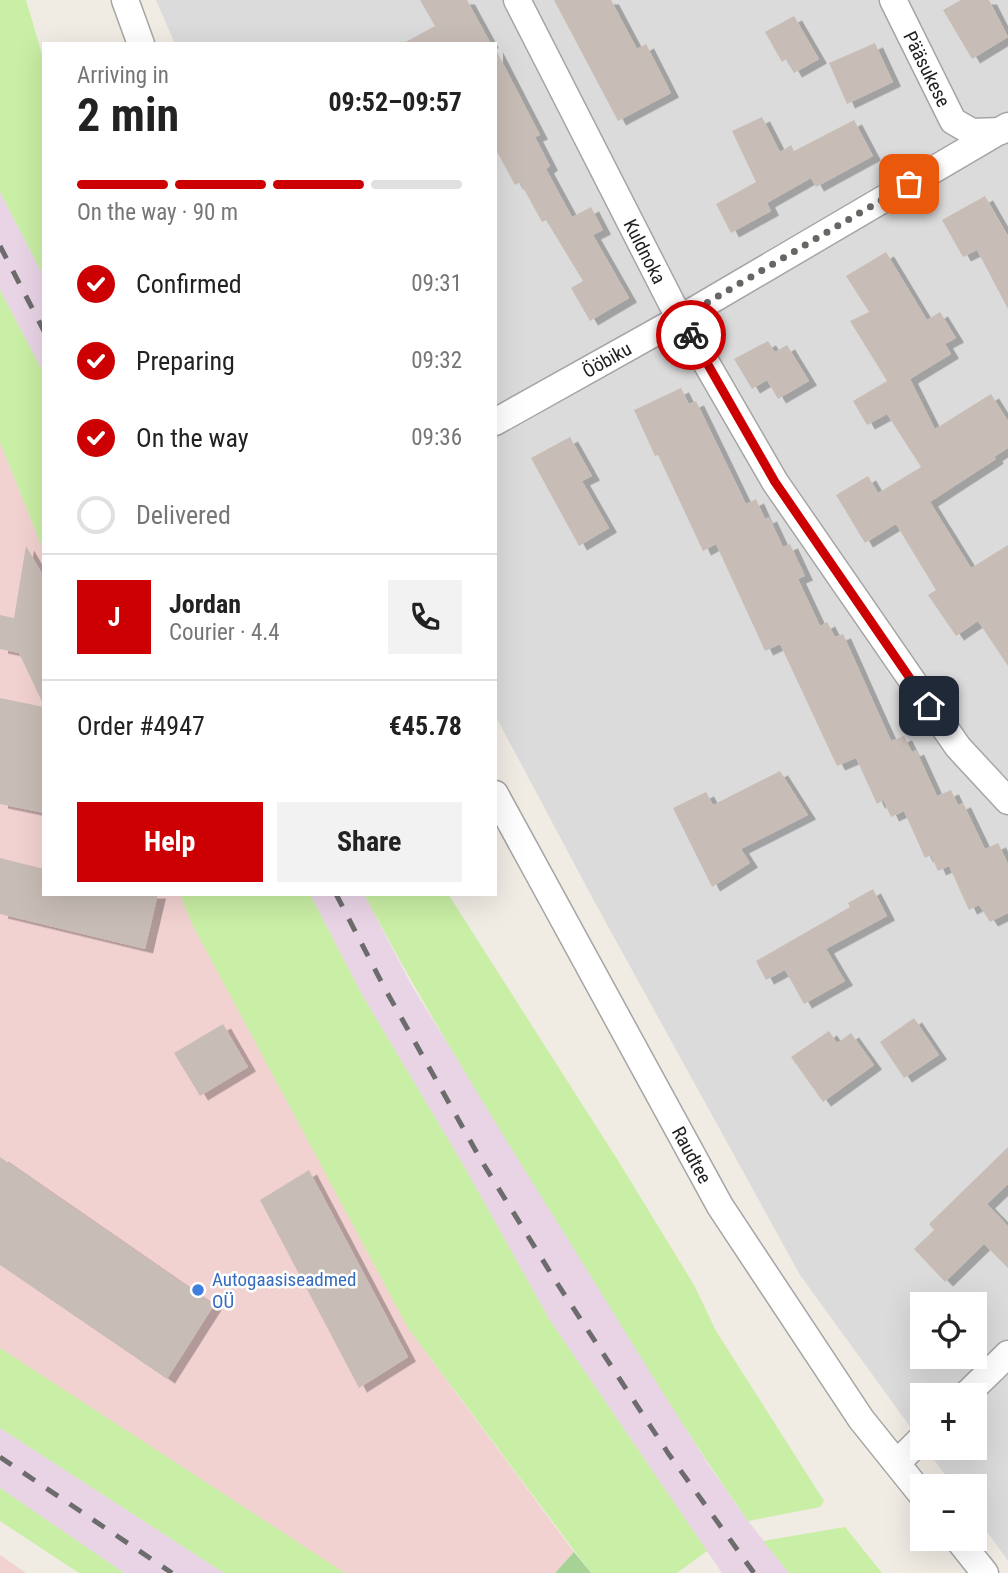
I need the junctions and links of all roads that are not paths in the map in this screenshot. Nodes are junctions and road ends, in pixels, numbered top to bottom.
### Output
1 (125, 0) edge
2 (517, 0) edge
3 (893, 0) edge
4 (140, 42) edge
5 (1005, 131) edge
6 (681, 318) junction
7 (497, 421) edge
8 (497, 798) edge
9 (1008, 801) edge
10 (1008, 1354) edge
11 (979, 1383) edge
12 (910, 1450) edge
13 (897, 1463) junction
14 (910, 1480) edge
15 (967, 1551) edge
16 (985, 1573) edge

1 - 4 street
2 - 6 street, Kuldnoka
3 - 5 street, Pääsukese
5 - 6 street, Ööbiku
6 - 7 street, Ööbiku
6 - 9 street, Kuldnoka
8 - 13 street, Raudtee
10 - 11 street
12 - 13 street
13 - 14 street, Raudtee
15 - 16 street

